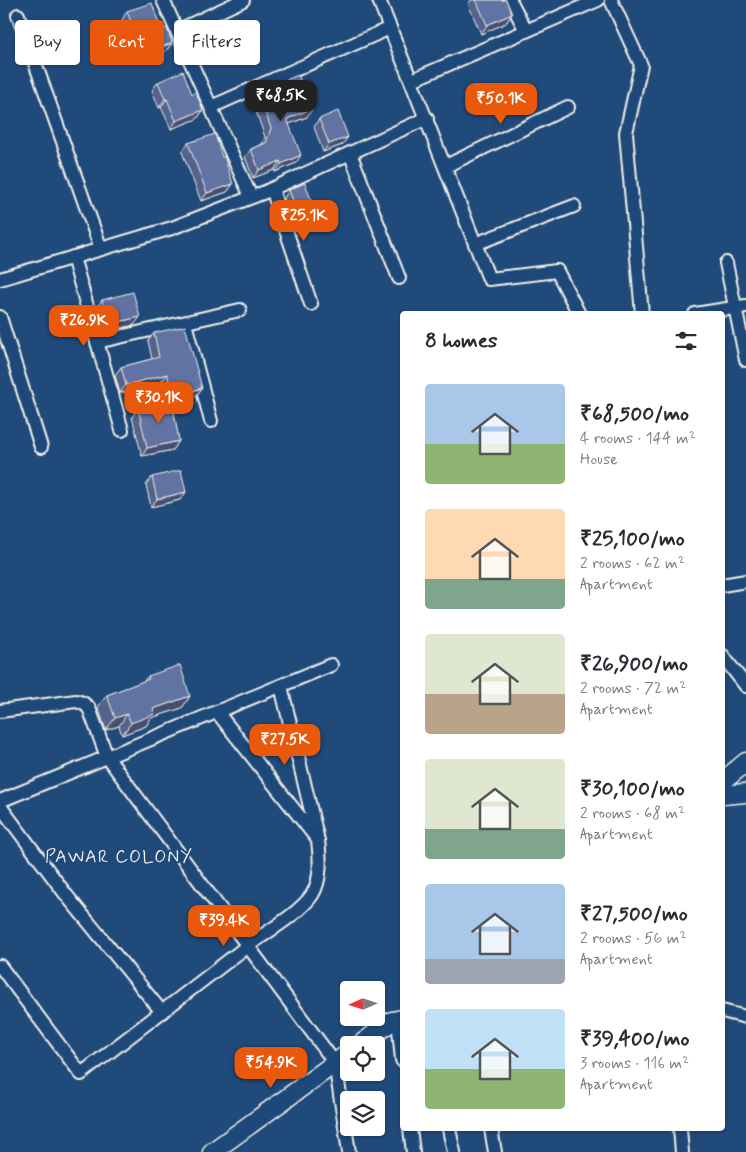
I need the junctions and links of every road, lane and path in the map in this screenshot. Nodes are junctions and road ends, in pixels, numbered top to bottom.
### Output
1 (163, 0) edge
2 (244, 0) edge
3 (379, 0) edge
4 (510, 0) edge
5 (598, 0) edge
6 (610, 0) edge
7 (18, 15) dead end
8 (201, 20) edge
9 (174, 24) edge
10 (390, 28) junction
11 (526, 31) junction
12 (192, 65) edge
13 (412, 80) junction
14 (568, 107) dead end
15 (211, 108) junction
16 (427, 118) junction
17 (350, 153) junction
18 (446, 166) junction
19 (272, 189) junction
20 (251, 197) junction
21 (574, 206) dead end
22 (476, 244) junction
23 (101, 249) junction
24 (73, 257) junction
25 (726, 263) dead end
26 (0, 278) edge
27 (399, 278) dead end
28 (311, 304) dead end
29 (740, 307) edge
30 (240, 310) dead end
31 (577, 311) edge
32 (642, 311) edge
33 (714, 311) edge
34 (0, 317) edge
35 (185, 322) junction
36 (97, 342) junction
37 (746, 360) edge
38 (211, 421) dead end
39 (122, 430) dead end
40 (41, 447) dead end
41 (746, 581) edge
42 (725, 584) edge
43 (331, 665) dead end
44 (728, 671) edge
45 (281, 686) junction
46 (746, 686) edge
47 (0, 711) edge
48 (217, 712) junction
49 (107, 757) junction
50 (746, 762) edge
51 (725, 780) edge
52 (746, 793) edge
53 (725, 795) edge
54 (0, 801) edge
55 (0, 806) edge
56 (318, 840) junction
57 (248, 946) junction
58 (0, 966) edge
59 (162, 1012) junction
60 (725, 1012) edge
61 (746, 1016) edge
62 (400, 1020) edge
63 (373, 1036) edge
64 (340, 1056) edge
65 (340, 1059) edge
66 (344, 1081) edge
67 (410, 1131) edge
68 (449, 1131) edge
69 (491, 1131) edge
70 (680, 1131) edge
71 (212, 1152) edge
72 (349, 1152) edge
73 (413, 1152) edge
74 (454, 1152) edge
75 (495, 1152) edge
76 (682, 1152) edge

1 - 9 street
2 - 8 street
3 - 10 street
4 - 11 street
5 - 11 street
6 - 32 street
7 - 23 street
10 - 13 street
10 - 15 street
11 - 13 street
12 - 15 street
13 - 16 street
14 - 18 street
15 - 20 street
16 - 17 street
16 - 18 street
17 - 19 street
17 - 27 street
18 - 22 street
19 - 20 street
19 - 28 street
20 - 23 street
21 - 22 street
22 - 31 street
23 - 24 street
24 - 26 street
24 - 36 street
25 - 29 street
29 - 33 street
29 - 37 street
30 - 35 street
34 - 40 street
35 - 36 street
35 - 38 street
36 - 39 street
41 - 42 street
43 - 45 street
44 - 46 street
45 - 48 street
45 - 56 street
47 - 49 street
48 - 49 street
48 - 56 street
49 - 54 street
49 - 57 street
50 - 51 main road
52 - 53 main road
55 - 59 street
56 - 57 street
57 - 59 street
57 - 64 street
58 - 59 street
60 - 61 street
62 - 63 main road
65 - 71 main road
66 - 72 street
67 - 73 street
68 - 74 street
69 - 75 street
70 - 76 street

